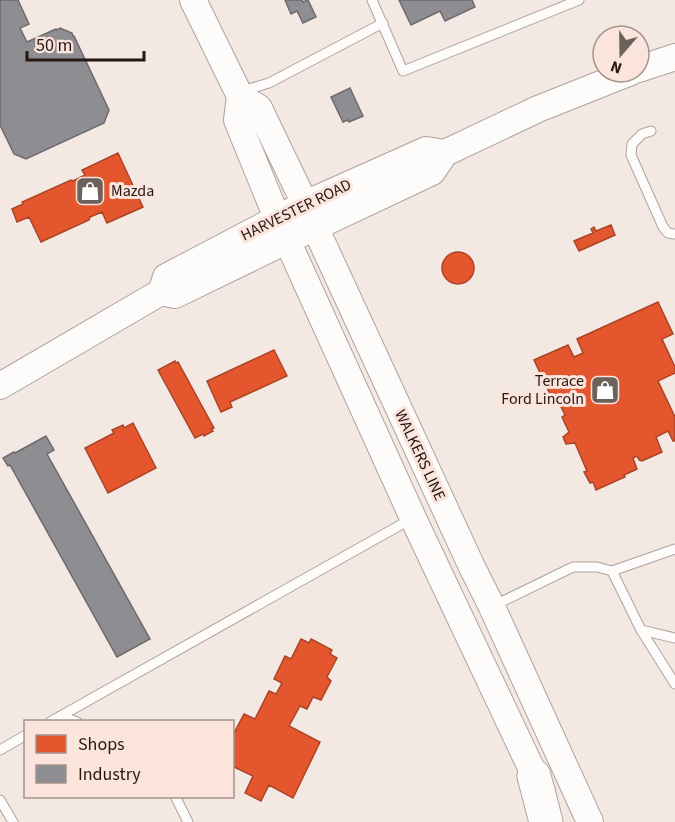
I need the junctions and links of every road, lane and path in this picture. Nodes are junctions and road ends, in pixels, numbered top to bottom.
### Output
1 (193, 0) edge
2 (372, 0) edge
3 (579, 0) edge
4 (382, 23) junction
5 (675, 57) edge
6 (651, 65) edge
7 (602, 84) edge
8 (239, 94) junction
9 (651, 131) dead end
10 (445, 153) junction
11 (305, 204) junction
12 (315, 227) junction
13 (283, 229) junction
14 (675, 234) edge
15 (0, 387) edge
16 (413, 518) junction
17 (675, 549) edge
18 (612, 571) junction
19 (492, 607) junction
20 (641, 630) junction
21 (675, 638) edge
22 (675, 684) edge
23 (60, 716) junction
24 (53, 720) edge
25 (71, 720) edge
26 (24, 736) edge
27 (0, 750) edge
28 (534, 776) junction
29 (176, 798) edge
30 (0, 800) edge
31 (13, 822) edge
32 (188, 822) edge
33 (546, 822) edge
34 (556, 822) edge
35 (590, 822) edge

1 - 8 main road, WALKERS LINE
2 - 4 lane
3 - 4 lane
4 - 8 lane
5 - 6 main road
7 - 10 main road, HARVESTER ROAD
8 - 11 main road, WALKERS LINE
8 - 13 main road, WALKERS LINE
9 - 14 lane
10 - 11 main road, HARVESTER ROAD
10 - 12 main road, HARVESTER ROAD
11 - 12 main road, WALKERS LINE
11 - 13 main road, HARVESTER ROAD
12 - 13 main road, HARVESTER ROAD
12 - 19 main road, WALKERS LINE
13 - 15 main road, HARVESTER ROAD
13 - 16 main road, WALKERS LINE
16 - 23 lane
16 - 28 main road, WALKERS LINE
17 - 18 lane
18 - 19 lane
18 - 20 lane
19 - 35 main road, WALKERS LINE
20 - 21 lane
20 - 22 lane
23 - 24 lane
23 - 25 lane
26 - 27 lane
28 - 33 highway
28 - 34 main road, WALKERS LINE
29 - 32 lane
30 - 31 lane

